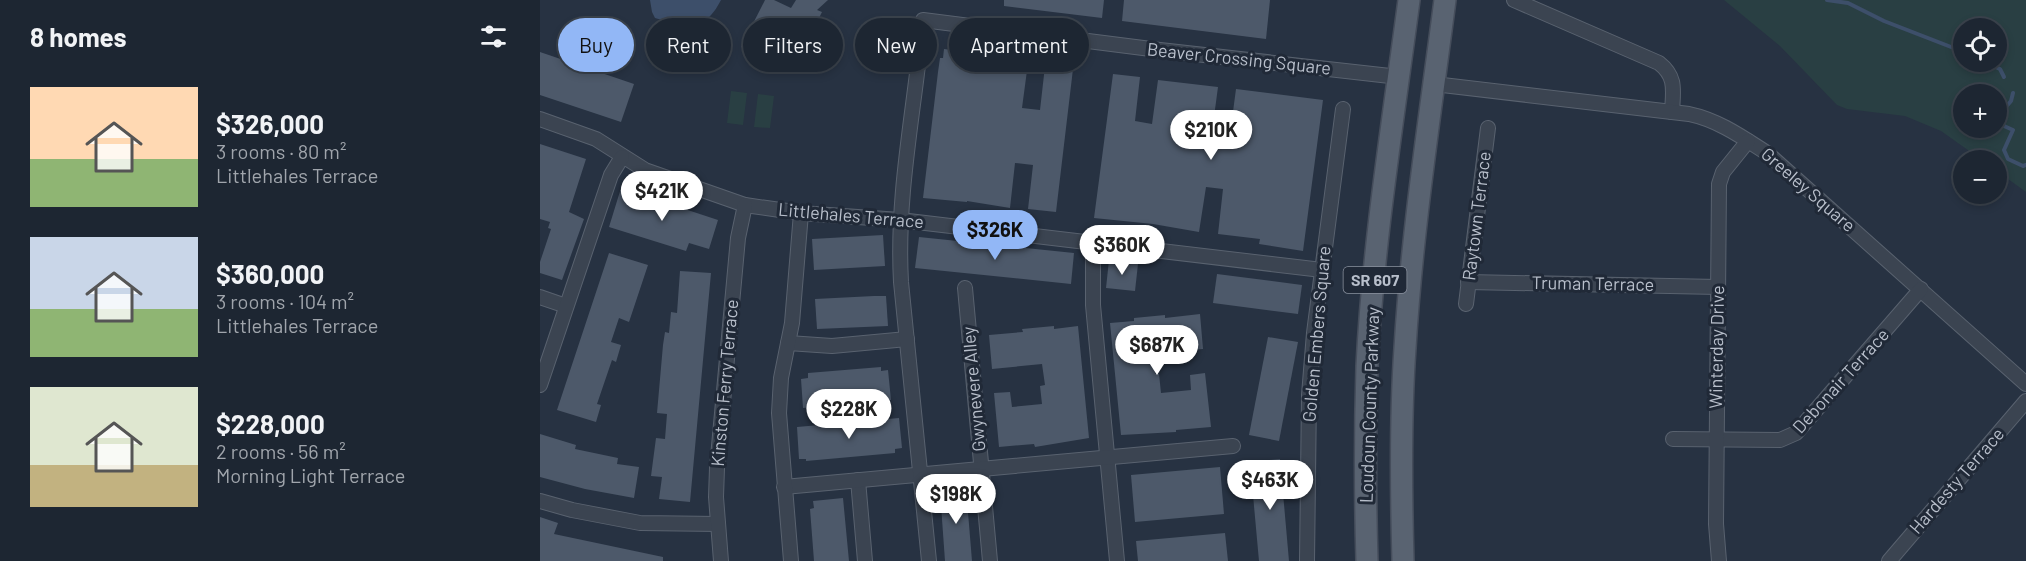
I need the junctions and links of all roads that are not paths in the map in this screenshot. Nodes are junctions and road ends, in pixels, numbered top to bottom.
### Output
1 (1409, 0) edge
2 (1444, 0) edge
3 (1514, 0) edge
4 (1399, 77) junction
5 (1434, 84) junction
6 (1343, 109) dead end
7 (1672, 112) junction
8 (540, 119) edge
9 (1488, 128) dead end
10 (1748, 141) junction
11 (622, 157) junction
12 (746, 205) junction
13 (801, 213) junction
14 (900, 220) junction
15 (1093, 243) junction
16 (1322, 270) junction
17 (1468, 282) junction
18 (1718, 286) junction
19 (965, 288) dead end
20 (1921, 289) junction
21 (540, 297) edge
22 (1466, 304) dead end
23 (566, 306) junction
24 (907, 339) junction
25 (788, 343) junction
26 (2026, 384) edge
27 (540, 385) edge
28 (2026, 400) edge
29 (1673, 439) dead end
30 (1716, 439) junction
31 (1233, 446) dead end
32 (1108, 456) junction
33 (982, 470) junction
34 (921, 475) junction
35 (858, 480) junction
36 (784, 487) junction
37 (540, 501) edge
38 (718, 524) junction
39 (721, 561) edge
40 (791, 561) edge
41 (866, 561) edge
42 (929, 561) edge
43 (990, 561) edge
44 (1117, 561) edge
45 (1307, 561) edge
46 (1368, 561) edge
47 (1403, 561) edge
48 (1719, 561) edge
49 (1889, 561) edge

1 - 4 main road, Loudoun County Parkway / SR 607
2 - 5 main road, Loudoun County Parkway / SR 607
3 - 7 street
4 - 14 street, Beaver Crossing Square
4 - 46 main road, Loudoun County Parkway / SR 607
5 - 7 street, Greeley Square
5 - 47 main road, Loudoun County Parkway / SR 607
6 - 16 street, Golden Embers Square
7 - 10 street, Greeley Square
8 - 11 street, Littlehales Terrace
9 - 17 street, Raytown Terrace
10 - 18 street, Winterday Drive
10 - 20 street, Greeley Square
11 - 12 street, Littlehales Terrace
11 - 23 street
12 - 13 street, Littlehales Terrace
12 - 38 street, Kinston Ferry Terrace
13 - 14 street, Littlehales Terrace
13 - 25 street
14 - 15 street, Littlehales Terrace
14 - 24 street
15 - 16 street, Littlehales Terrace
15 - 32 street
16 - 45 street, Golden Embers Square
17 - 18 street, Truman Terrace
17 - 22 street, Raytown Terrace
18 - 30 street, Winterday Drive
19 - 33 street, Gwynevere Alley
20 - 26 street, Greeley Square
20 - 30 street, Debonair Terrace
21 - 23 street
23 - 27 street
24 - 25 street
24 - 34 street
25 - 36 street
28 - 49 street, Hardesty Terrace
29 - 30 street, Debonair Terrace
30 - 48 street, Winterday Drive
31 - 32 street
32 - 33 street
32 - 44 street
33 - 34 street
33 - 43 street, Gwynevere Alley
34 - 35 street
34 - 42 street
35 - 36 street
35 - 41 street
36 - 40 street
37 - 38 street
38 - 39 street, Kinston Ferry Terrace

